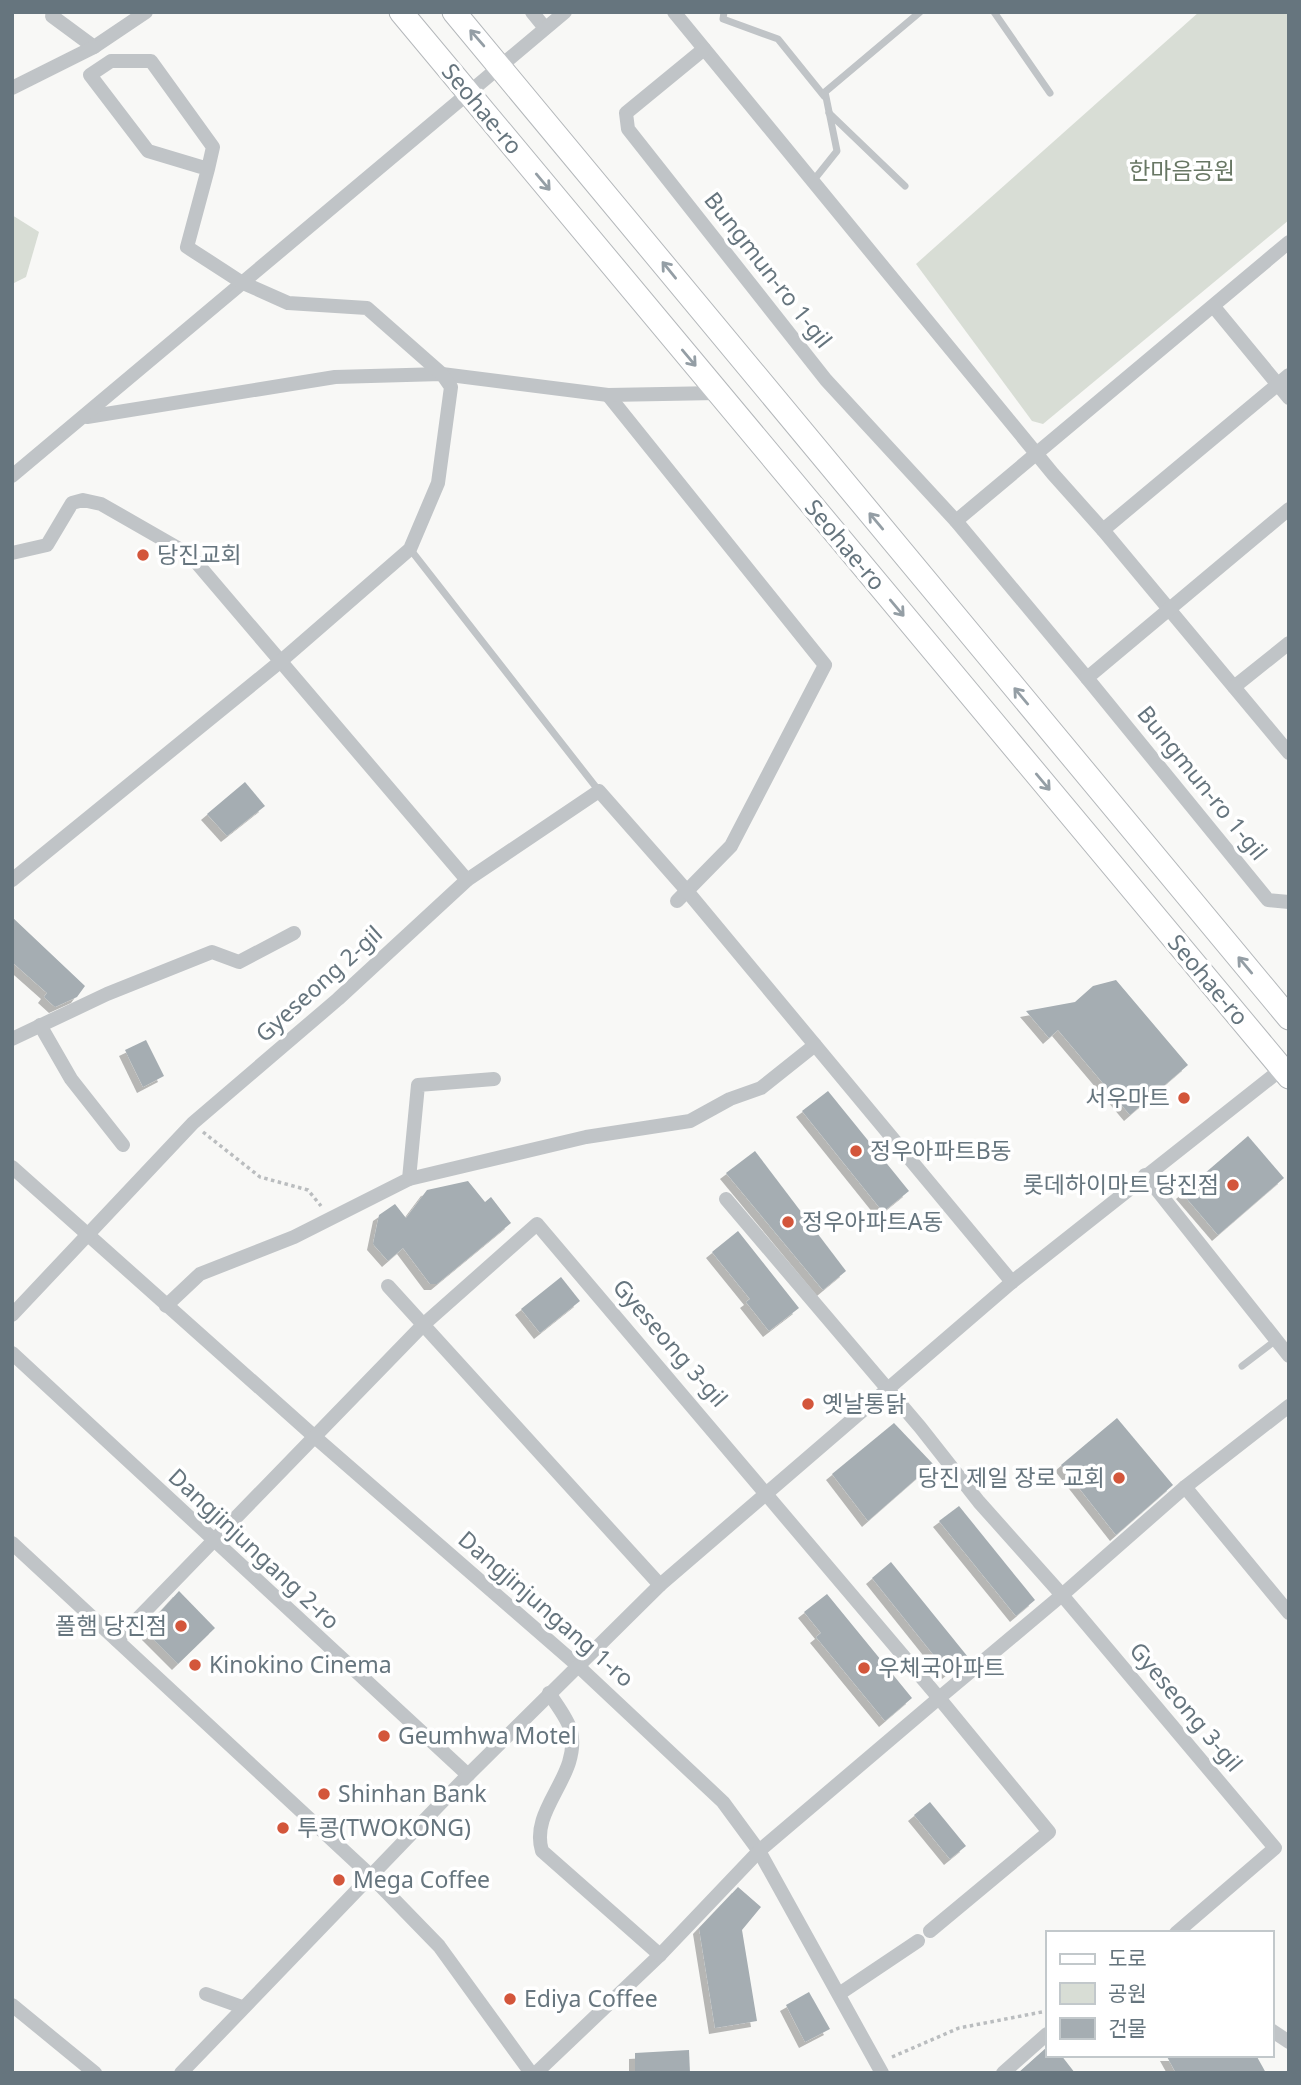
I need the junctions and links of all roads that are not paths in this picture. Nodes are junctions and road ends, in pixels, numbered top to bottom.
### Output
1 (146, 12) edge
2 (401, 12) edge
3 (454, 12) edge
4 (531, 12) edge
5 (565, 12) edge
6 (674, 12) edge
7 (724, 12) edge
8 (920, 12) edge
9 (994, 12) edge
10 (52, 16) dead end
11 (545, 28) junction
12 (94, 47) junction
13 (704, 49) junction
14 (500, 64) junction
15 (12, 88) edge
16 (469, 92) junction
17 (1050, 93) dead end
18 (824, 96) junction
19 (829, 112) junction
20 (208, 169) junction
21 (813, 181) junction
22 (905, 186) dead end
23 (1289, 242) edge
24 (241, 282) junction
25 (1214, 307) junction
26 (442, 374) junction
27 (1283, 380) edge
28 (718, 393) junction
29 (608, 395) junction
30 (1289, 398) edge
31 (86, 417) junction
32 (1036, 453) junction
33 (12, 476) edge
34 (1289, 509) edge
35 (956, 521) junction
36 (1103, 530) junction
37 (410, 549) junction
38 (12, 553) edge
39 (1168, 607) junction
40 (1289, 643) edge
41 (281, 661) junction
42 (1087, 678) junction
43 (1234, 687) junction
44 (1289, 753) edge
45 (599, 791) junction
46 (12, 880) edge
47 (467, 880) junction
48 (682, 896) junction
49 (1289, 902) edge
50 (294, 933) dead end
51 (1289, 1018) edge
52 (40, 1025) junction
53 (12, 1039) edge
54 (815, 1045) junction
55 (1286, 1069) edge
56 (494, 1079) dead end
57 (123, 1145) dead end
58 (12, 1167) edge
59 (1145, 1175) junction
60 (408, 1179) junction
61 (726, 1199) dead end
62 (90, 1235) junction
63 (1012, 1282) junction
64 (388, 1286) dead end
65 (166, 1306) junction
66 (12, 1315) edge
67 (423, 1325) junction
68 (1277, 1340) junction
69 (12, 1353) edge
70 (1289, 1356) edge
71 (1242, 1366) dead end
72 (886, 1388) junction
73 (1289, 1406) edge
74 (316, 1438) junction
75 (1185, 1487) junction
76 (768, 1493) junction
77 (212, 1542) junction
78 (12, 1543) edge
79 (660, 1585) junction
80 (1062, 1595) junction
81 (1289, 1613) edge
82 (117, 1640) junction
83 (577, 1665) junction
84 (548, 1693) junction
85 (939, 1698) junction
86 (468, 1775) junction
87 (759, 1851) junction
88 (370, 1875) junction
89 (1193, 1928) edge
90 (930, 1930) dead end
91 (918, 1941) dead end
92 (660, 1955) junction
93 (206, 1994) dead end
94 (839, 1994) junction
95 (12, 2005) edge
96 (242, 2007) junction
97 (1273, 2031) edge
98 (1046, 2035) edge
99 (1289, 2042) edge
100 (880, 2068) edge
101 (94, 2073) edge
102 (181, 2073) edge
103 (534, 2073) edge
104 (1003, 2073) edge

1 - 12 street
2 - 16 main road, Seohae-ro
14 -> 3 main road, Seohae-ro
4 - 11 street
5 - 11 street
6 - 13 street
7 - 18 lane
8 - 18 lane
9 - 17 lane
10 - 12 street
11 - 14 street
12 - 15 street
13 - 21 street
13 - 35 street, Bungmun-ro 1-gil
14 - 16 street
51 -> 14 main road, Seohae-ro
16 - 24 street
16 -> 28 main road, Seohae-ro
18 - 19 lane
19 - 21 lane
19 - 22 lane
20 - 20 street
20 - 24 street
21 - 32 street
23 - 25 street
24 - 26 street
24 - 31 street
25 - 27 street
25 - 32 street
26 - 29 street
26 - 31 street
26 - 37 street
27 - 30 street
27 - 36 street
28 - 29 street
28 -> 55 main road, Seohae-ro
29 - 48 street
31 - 33 street
32 - 35 street
32 - 36 street
34 - 39 street
35 - 42 street, Bungmun-ro 1-gil
36 - 39 street
37 - 41 street
37 - 45 lane
38 - 41 street
39 - 42 street
39 - 43 street
40 - 43 street
41 - 46 street
41 - 47 street
42 - 49 street, Bungmun-ro 1-gil
43 - 44 street
45 - 47 street, Gyeseong 2-gil
45 - 48 street
47 - 62 street, Gyeseong 2-gil
48 - 54 street
50 - 52 street
52 - 53 street
52 - 57 street
54 - 60 street
54 - 63 street
55 - 59 street
56 - 60 street
58 - 62 street, Dangjinjungang 1-ro
59 - 63 street
59 - 68 street
60 - 65 street
61 - 72 street, Gyeseong 3-gil
62 - 65 street, Dangjinjungang 1-ro
62 - 66 street
63 - 72 street
64 - 67 street
65 - 74 street, Dangjinjungang 1-ro
67 - 74 street
67 - 76 street, Gyeseong 3-gil
67 - 79 street
68 - 70 street
68 - 71 lane
69 - 77 street, Dangjinjungang 2-ro
72 - 76 street
72 - 80 street, Gyeseong 3-gil
73 - 75 street
74 - 77 street
74 - 83 street, Dangjinjungang 1-ro
75 - 80 street
75 - 81 street
76 - 79 street
76 - 85 street, Gyeseong 3-gil
77 - 82 street
77 - 86 street, Dangjinjungang 2-ro
78 - 82 street
79 - 83 street
80 - 85 street
80 - 89 street, Gyeseong 3-gil
82 - 88 street
83 - 84 street
83 - 87 street, Dangjinjungang 1-ro
84 - 86 street
84 - 92 street
85 - 87 street
85 - 90 street, Gyeseong 3-gil
86 - 88 street
87 - 92 street
87 - 94 street, Dangjinjungang 1-ro
88 - 96 street
88 - 103 street
91 - 94 street
92 - 103 street
93 - 96 street
94 - 100 street, Dangjinjungang 1-ro
95 - 101 street
96 - 102 street
97 - 99 street
98 - 104 street

